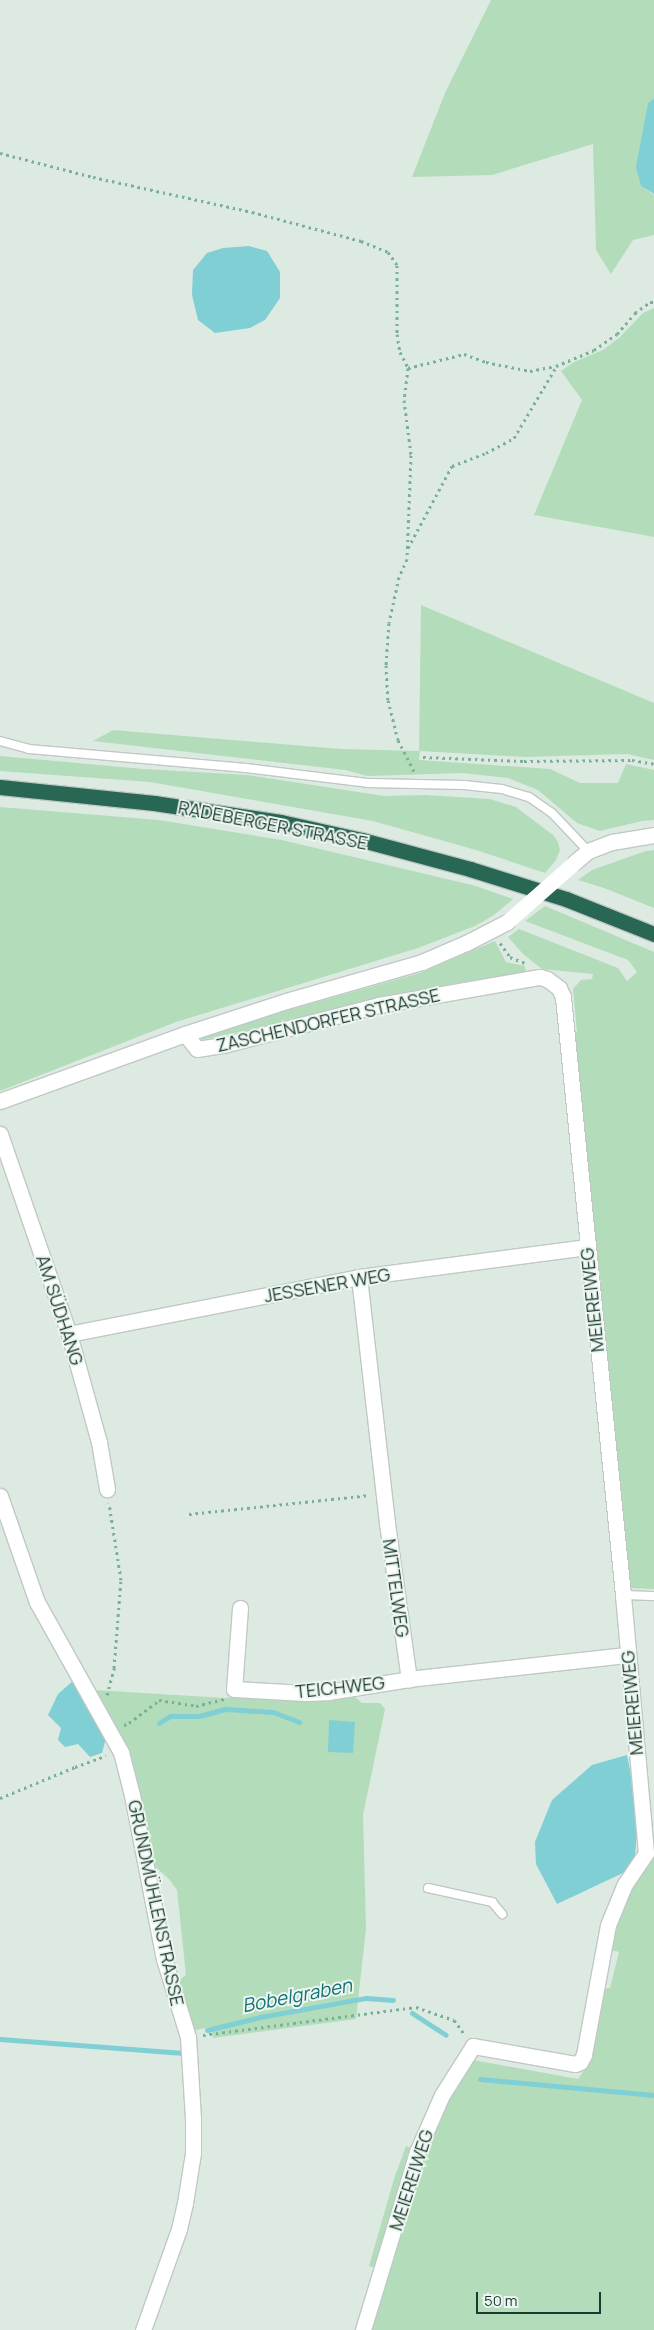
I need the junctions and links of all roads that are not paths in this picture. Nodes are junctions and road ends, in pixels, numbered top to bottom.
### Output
1 (0, 741) edge
2 (0, 787) edge
3 (654, 835) edge
4 (588, 851) junction
5 (654, 934) edge
6 (552, 983) joint
7 (185, 1034) junction
8 (0, 1102) edge
9 (0, 1134) edge
10 (587, 1247) junction
11 (359, 1278) junction
12 (69, 1334) junction
13 (107, 1489) road end
14 (0, 1496) edge
15 (623, 1595) junction
16 (654, 1596) edge
17 (240, 1608) dead end
18 (628, 1655) junction
19 (409, 1679) junction
20 (428, 1888) dead end
21 (502, 1914) dead end
22 (143, 2330) edge
23 (364, 2330) edge

1 - 4 lane
2 - 5 highway, RADEBERGER STRASSE
3 - 4 street
4 - 7 street, bridge
6 - 7 street, ZASCHENDORFER STRASSE
6 - 10 street, MEIEREIWEG
7 - 8 street
9 - 12 street, AM SÜDHANG
10 - 11 street, JESSENER WEG
10 - 15 street, MEIEREIWEG
11 - 12 street, JESSENER WEG
11 - 19 street, MITTELWEG
12 - 13 street, AM SÜDHANG
14 - 22 street, GRUNDMÜHLENSTRASSE
15 - 16 lane
15 - 18 street, MEIEREIWEG
17 - 19 street, TEICHWEG
18 - 19 street
18 - 23 street, MEIEREIWEG
20 - 21 lane

